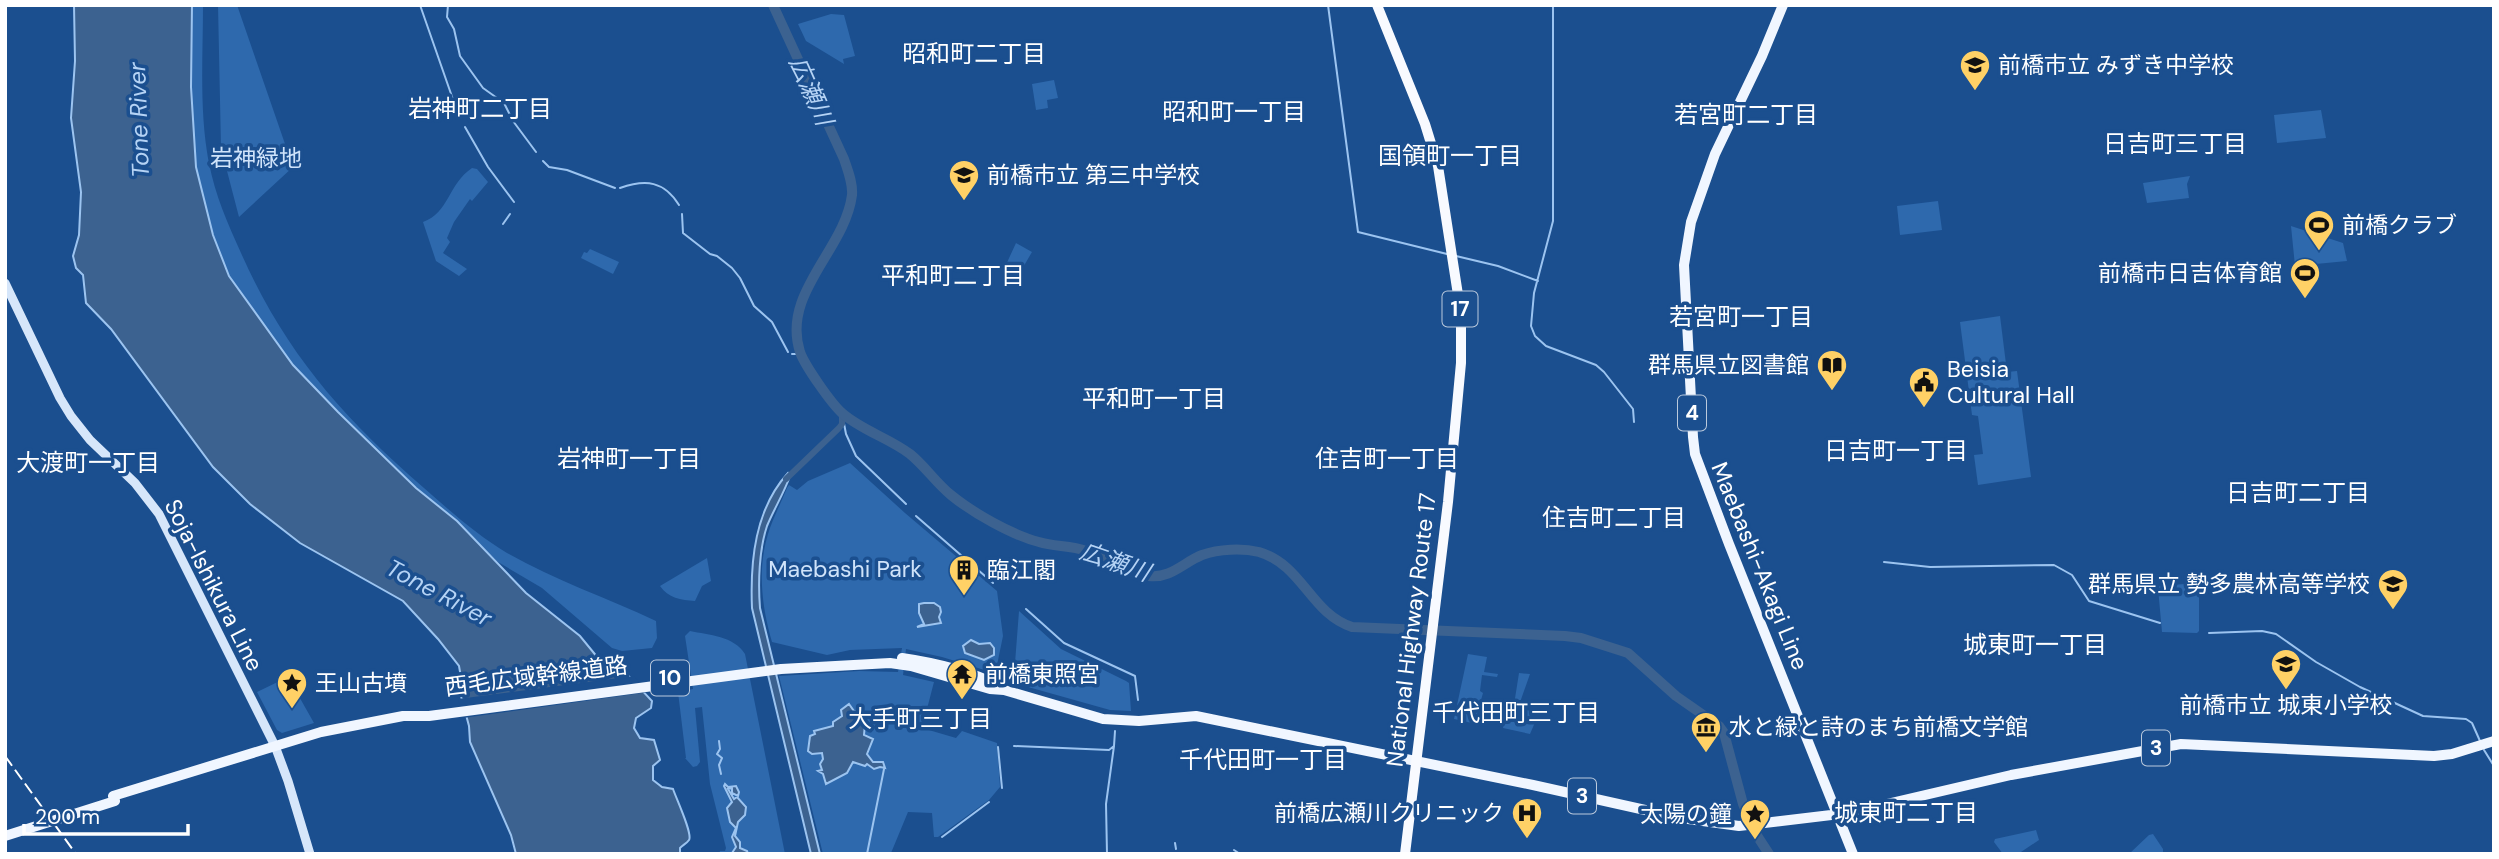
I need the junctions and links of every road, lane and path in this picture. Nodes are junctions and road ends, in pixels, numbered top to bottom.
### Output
1 (1377, 5) edge
2 (1783, 5) edge
3 (5, 283) edge
4 (2486, 744) edge
5 (275, 746) junction
6 (1416, 761) junction
7 (114, 798) junction
8 (1837, 814) junction
9 (5, 830) edge
10 (5, 836) edge
11 (310, 854) edge
12 (1405, 854) edge
13 (1853, 854) edge

1 - 6 highway, National Highway Route 17 / 17
2 - 8 main road, Maebashi-Akagi Line / 4
3 - 5 main road, Soja-Ishikura Line
4 - 8 main road, 3
5 - 6 main road, 西毛広域幹線道路 / 10
5 - 7 main road, 西毛広域幹線道路 / 10
5 - 11 main road, Soja-Ishikura Line
6 - 8 main road, 3
6 - 12 highway, National Highway Route 17 / 17
7 - 9 main road, 西毛広域幹線道路 / 10
7 - 10 main road, 西毛広域幹線道路 / 10, bridge
8 - 13 main road, Maebashi-Akagi Line / 4

